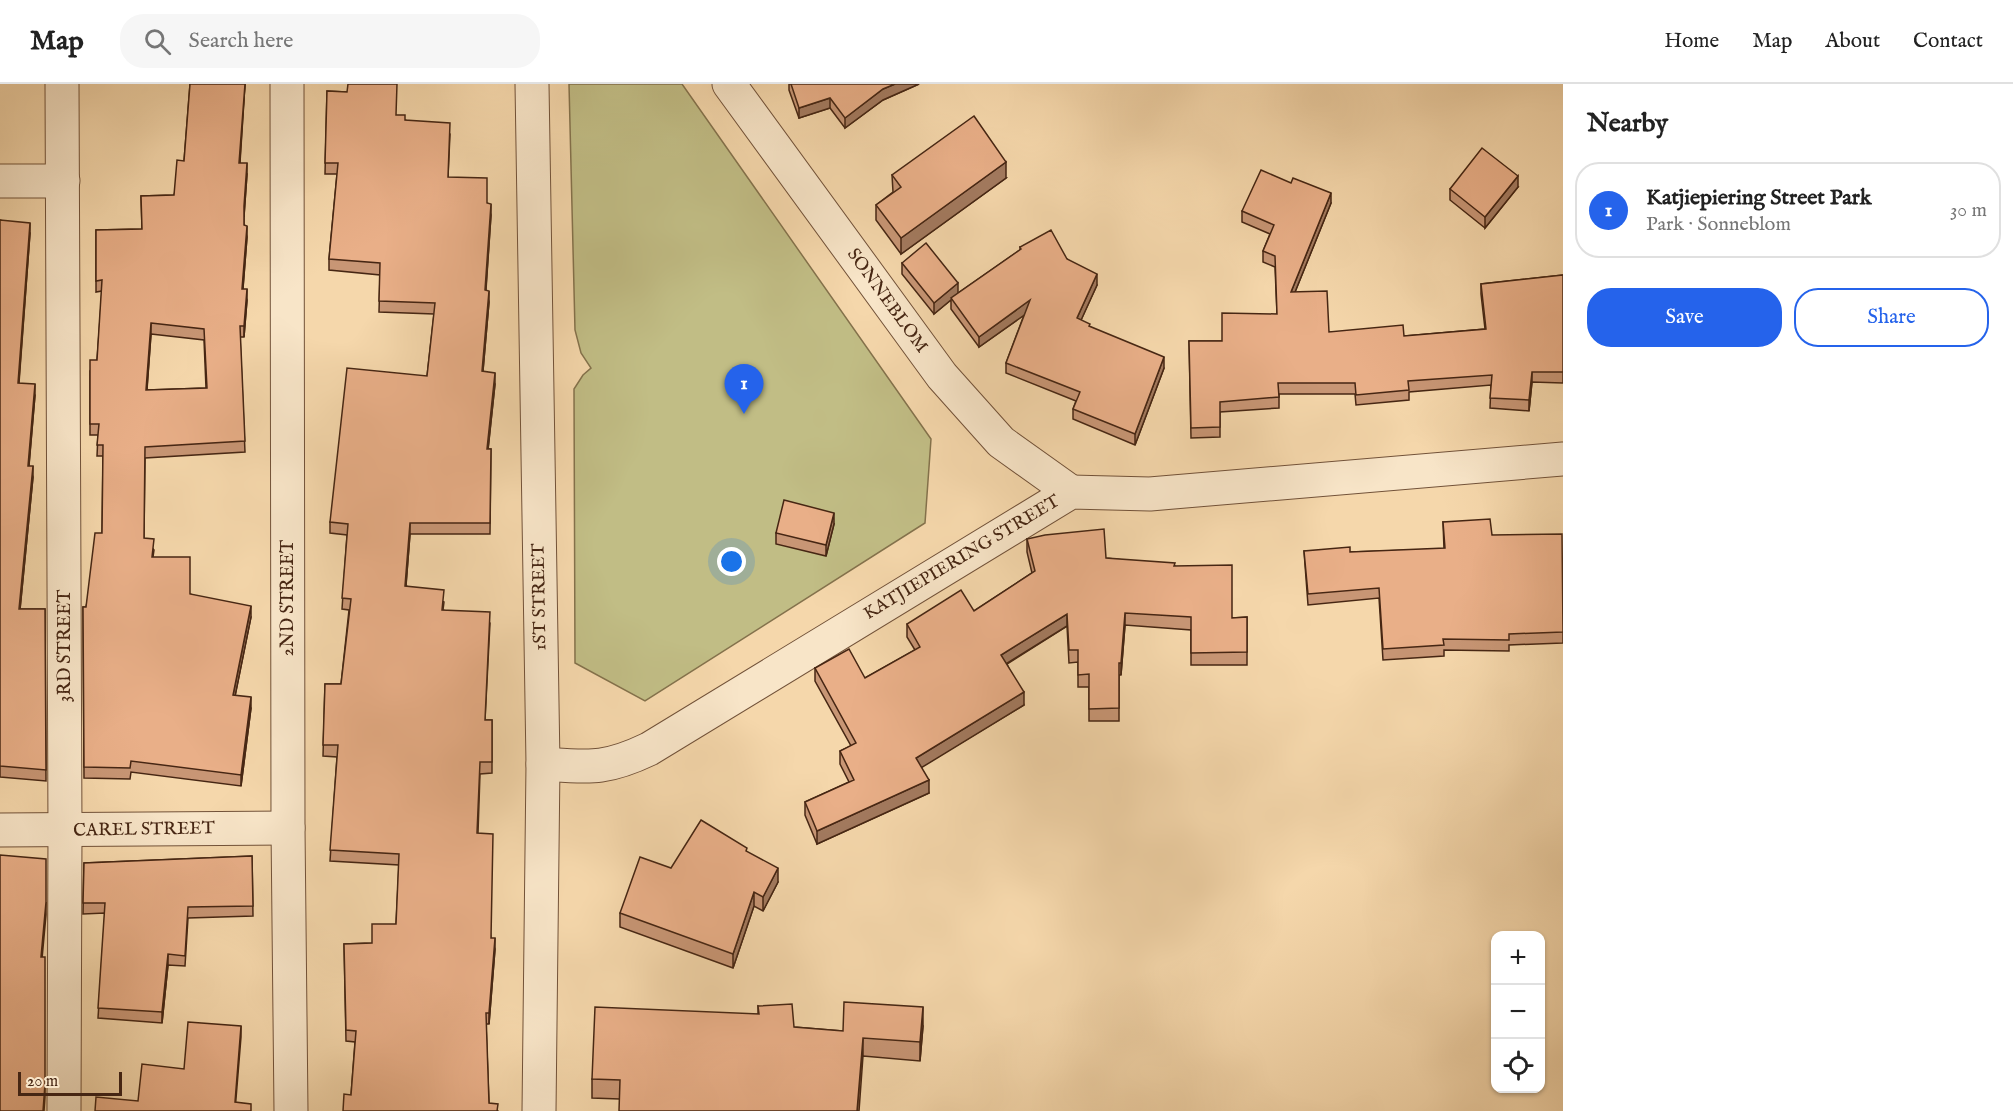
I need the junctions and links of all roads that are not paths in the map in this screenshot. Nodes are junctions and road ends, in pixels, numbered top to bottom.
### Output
1 (62, 84) edge
2 (287, 84) edge
3 (532, 84) edge
4 (729, 84) edge
5 (0, 181) edge
6 (63, 181) junction
7 (1563, 459) edge
8 (1071, 492) junction
9 (543, 764) junction
10 (288, 828) junction
11 (0, 830) edge
12 (65, 831) junction
13 (64, 1111) edge
14 (291, 1111) edge
15 (539, 1111) edge

1 - 6 street, 3RD STREET
2 - 10 street, 2ND STREET
3 - 9 street, 1ST STREET
4 - 8 street, SONNEBLOM
5 - 6 street
6 - 12 street, 3RD STREET
7 - 8 street, KATJIEPIERING STREET
8 - 9 street, KATJIEPIERING STREET
9 - 15 street, 1ST STREET
10 - 12 street, CAREL STREET
10 - 14 street, 2ND STREET
11 - 12 street, CAREL STREET
12 - 13 street, 3RD STREET

